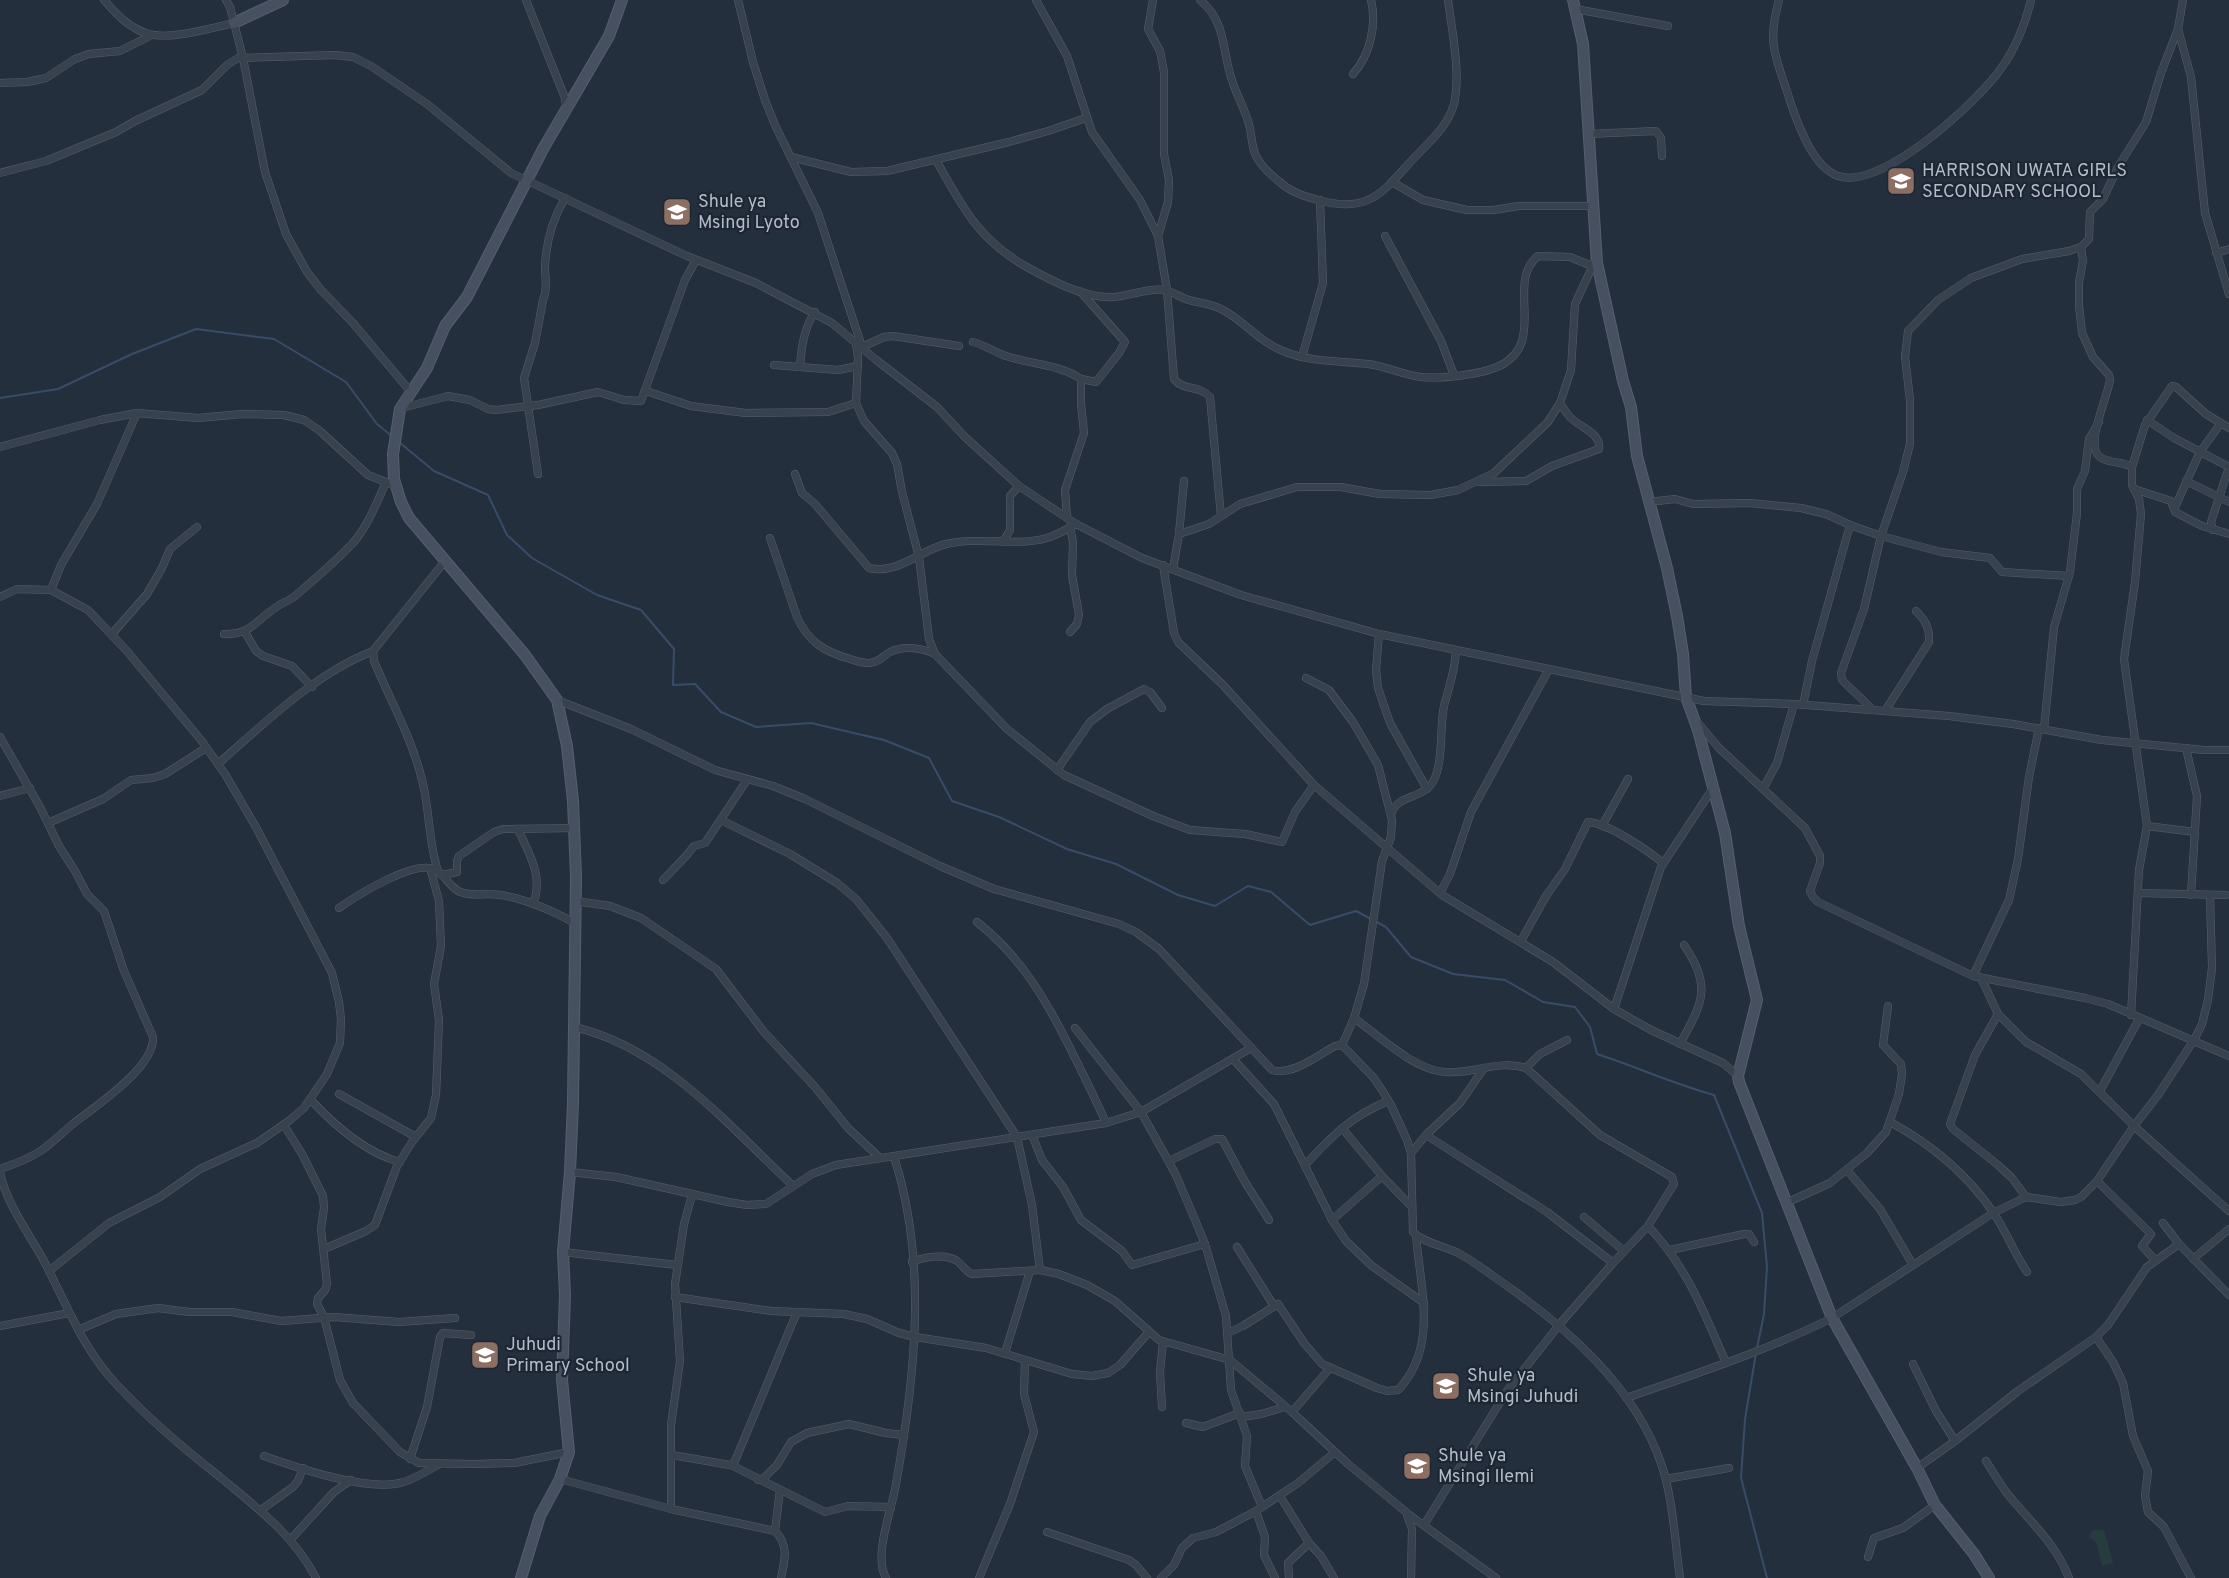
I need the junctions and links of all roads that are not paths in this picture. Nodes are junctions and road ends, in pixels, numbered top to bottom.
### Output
1 (104, 0) edge
2 (226, 0) edge
3 (283, 0) edge
4 (526, 0) edge
5 (622, 0) edge
6 (738, 0) edge
7 (1036, 0) edge
8 (1153, 0) edge
9 (1200, 0) edge
10 (1371, 0) edge
11 (1448, 0) edge
12 (1779, 0) edge
13 (2031, 0) edge
14 (2182, 0) edge
15 (1574, 4) edge
16 (234, 23) junction
17 (1668, 26) dead end
18 (2178, 29) junction
19 (152, 35) junction
20 (243, 58) junction
21 (1353, 74) dead end
22 (0, 83) edge
23 (566, 106) junction
24 (1086, 118) junction
25 (1589, 135) junction
26 (1662, 156) dead end
27 (791, 157) junction
28 (936, 160) junction
29 (0, 173) edge
30 (526, 180) junction
31 (1392, 182) junction
32 (565, 198) junction
33 (1320, 200) junction
34 (1593, 206) junction
35 (1158, 236) junction
36 (1385, 236) dead end
37 (2081, 247) junction
38 (2229, 249) edge
39 (2216, 253) junction
40 (696, 260) junction
41 (1594, 261) junction
42 (1167, 290) junction
43 (1080, 291) junction
44 (2229, 294) edge
45 (815, 312) junction
46 (973, 342) dead end
47 (859, 345) junction
48 (959, 346) dead end
49 (1302, 357) junction
50 (774, 365) dead end
51 (858, 366) junction
52 (800, 367) junction
53 (1454, 375) junction
54 (1081, 379) junction
55 (410, 391) junction
56 (646, 391) junction
57 (856, 403) junction
58 (1560, 403) junction
59 (527, 406) junction
60 (400, 409) junction
61 (137, 413) junction
62 (2147, 420) junction
63 (2098, 422) junction
64 (2221, 423) junction
65 (2229, 428) edge
66 (0, 447) edge
67 (2200, 452) junction
68 (2132, 467) junction
69 (2229, 467) edge
70 (538, 474) dead end
71 (795, 474) dead end
72 (1184, 481) dead end
73 (2186, 481) junction
74 (1480, 482) junction
75 (391, 484) junction
76 (1019, 486) junction
77 (2134, 489) junction
78 (2220, 498) junction
79 (2229, 501) edge
80 (1649, 502) junction
81 (2175, 508) junction
82 (1221, 516) junction
83 (1067, 518) junction
84 (1073, 525) junction
85 (1850, 525) junction
86 (197, 527) dead end
87 (2213, 530) junction
88 (1179, 534) junction
89 (2229, 534) edge
90 (1881, 536) junction
91 (770, 538) dead end
92 (1004, 540) junction
93 (919, 557) junction
94 (445, 561) junction
95 (1163, 565) junction
96 (1173, 569) junction
97 (2069, 576) junction
98 (51, 590) junction
99 (0, 597) edge
100 (1916, 611) dead end
101 (245, 632) junction
102 (1070, 632) dead end
103 (112, 634) junction
104 (224, 634) dead end
105 (1379, 634) junction
106 (373, 651) junction
107 (1456, 651) junction
108 (935, 654) junction
109 (1549, 669) junction
110 (1306, 678) dead end
111 (312, 687) junction
112 (1686, 697) junction
113 (557, 700) junction
114 (1794, 704) junction
115 (1803, 705) junction
116 (1162, 708) dead end
117 (1873, 710) junction
118 (1885, 711) junction
119 (1693, 716) junction
120 (2042, 729) junction
121 (0, 737) edge
122 (2135, 744) junction
123 (206, 748) junction
124 (2186, 748) junction
125 (2229, 750) edge
126 (218, 764) junction
127 (1057, 770) junction
128 (1628, 779) dead end
129 (747, 780) junction
130 (1314, 785) junction
131 (30, 788) junction
132 (1713, 788) junction
133 (1427, 789) junction
134 (1763, 789) junction
135 (0, 796) edge
136 (1391, 815) junction
137 (721, 820) junction
138 (48, 823) junction
139 (1602, 826) junction
140 (2147, 826) junction
141 (575, 828) junction
142 (518, 829) junction
143 (2195, 832) junction
144 (1386, 849) junction
145 (1663, 863) junction
146 (437, 871) junction
147 (663, 880) dead end
148 (1440, 893) junction
149 (2138, 893) junction
150 (2191, 895) junction
151 (2210, 895) junction
152 (2226, 895) dead end
153 (575, 901) junction
154 (532, 904) junction
155 (339, 908) dead end
156 (977, 922) dead end
157 (575, 923) junction
158 (1521, 941) junction
159 (1684, 945) dead end
160 (1972, 976) junction
161 (1981, 978) junction
162 (1888, 1006) dead end
163 (1614, 1009) junction
164 (1998, 1014) junction
165 (2135, 1017) junction
166 (1354, 1018) junction
167 (574, 1027) junction
168 (1075, 1028) dead end
169 (2194, 1040) junction
170 (1567, 1041) dead end
171 (1680, 1044) junction
172 (1342, 1045) junction
173 (1251, 1048) junction
174 (2229, 1056) edge
175 (1233, 1059) junction
176 (1485, 1068) junction
177 (1526, 1068) junction
178 (1738, 1076) junction
179 (2100, 1091) junction
180 (339, 1094) dead end
181 (310, 1100) junction
182 (1388, 1101) junction
183 (1141, 1112) junction
184 (1890, 1122) junction
185 (1106, 1123) junction
186 (284, 1125) junction
187 (2134, 1126) junction
188 (1342, 1128) junction
189 (1032, 1135) junction
190 (1426, 1136) junction
191 (416, 1137) junction
192 (1017, 1137) junction
193 (1411, 1154) junction
194 (894, 1157) junction
195 (880, 1158) junction
196 (1169, 1161) junction
197 (400, 1162) junction
198 (1305, 1165) junction
199 (1847, 1170) junction
200 (0, 1171) edge
201 (570, 1172) junction
202 (1382, 1176) junction
203 (2097, 1181) junction
204 (793, 1186) junction
205 (692, 1195) junction
206 (2026, 1197) junction
207 (1786, 1203) junction
208 (1411, 1206) junction
209 (2229, 1211) edge
210 (1993, 1212) junction
211 (1584, 1217) dead end
212 (1269, 1220) dead end
213 (1332, 1220) junction
214 (2163, 1223) dead end
215 (1648, 1226) junction
216 (2229, 1229) edge
217 (1416, 1235) junction
218 (1754, 1242) dead end
219 (1205, 1244) junction
220 (2179, 1244) junction
221 (1237, 1247) dead end
222 (324, 1249) junction
223 (1670, 1250) junction
224 (1624, 1251) junction
225 (562, 1252) junction
226 (2193, 1259) junction
227 (2155, 1260) junction
228 (912, 1262) junction
229 (1613, 1263) junction
230 (677, 1265) junction
231 (1913, 1265) junction
232 (1040, 1270) junction
233 (49, 1271) junction
234 (1030, 1271) junction
235 (2027, 1272) dead end
236 (2229, 1295) edge
237 (675, 1297) junction
238 (1424, 1303) junction
239 (1274, 1306) junction
240 (797, 1312) junction
241 (69, 1313) junction
242 (324, 1317) junction
243 (455, 1318) dead end
244 (1832, 1318) junction
245 (1559, 1325) junction
246 (0, 1326) edge
247 (78, 1330) junction
248 (1148, 1333) junction
249 (1228, 1333) junction
250 (471, 1335) dead end
251 (915, 1337) junction
252 (2096, 1337) junction
253 (1164, 1342) junction
254 (1005, 1353) junction
255 (1025, 1360) junction
256 (1230, 1360) junction
257 (1726, 1363) junction
258 (1913, 1364) dead end
259 (1329, 1368) junction
260 (1626, 1398) junction
261 (1162, 1407) dead end
262 (1289, 1409) junction
263 (1241, 1415) junction
264 (1186, 1423) dead end
265 (904, 1435) junction
266 (1955, 1441) junction
267 (568, 1452) junction
268 (1335, 1452) junction
269 (672, 1455) junction
270 (264, 1456) dead end
271 (410, 1459) junction
272 (1986, 1461) dead end
273 (441, 1464) junction
274 (731, 1465) junction
275 (303, 1468) junction
276 (1729, 1468) dead end
277 (1917, 1468) junction
278 (560, 1479) junction
279 (1666, 1479) junction
280 (351, 1480) junction
281 (758, 1480) junction
282 (780, 1490) junction
283 (1280, 1496) junction
284 (1935, 1505) junction
285 (891, 1507) junction
286 (670, 1509) junction
287 (1259, 1509) junction
288 (261, 1510) junction
289 (1406, 1512) junction
290 (1424, 1525) junction
291 (775, 1531) junction
292 (1047, 1532) dead end
293 (291, 1539) junction
294 (1309, 1543) junction
295 (1868, 1557) dead end
296 (316, 1578) edge
297 (521, 1578) edge
298 (781, 1578) edge
299 (885, 1578) edge
300 (979, 1578) edge
301 (1147, 1578) edge
302 (1161, 1578) edge
303 (1275, 1578) edge
304 (1289, 1578) edge
305 (1334, 1578) edge
306 (1411, 1578) edge
307 (1497, 1578) edge
308 (1680, 1578) edge
309 (1989, 1578) edge
310 (2069, 1578) edge
311 (2191, 1578) edge

1 - 19 street
2 - 16 street
3 - 16 street
4 - 23 street
5 - 23 street
6 - 27 street
7 - 24 street
8 - 35 street
9 - 33 street
10 - 21 street
11 - 31 street
12 - 13 street
14 - 18 street
15 - 17 street
15 - 25 street
16 - 19 street
16 - 20 street
18 - 37 street
18 - 39 street
19 - 22 street
20 - 29 street
20 - 30 street
20 - 55 street
23 - 30 street
24 - 28 street
24 - 35 street
25 - 26 street
25 - 34 street
27 - 28 street
27 - 47 street
28 - 43 street
30 - 32 street
30 - 55 street
31 - 33 street
31 - 34 street
32 - 40 street
32 - 59 street
33 - 49 street
34 - 41 street
35 - 42 street
36 - 53 street
37 - 63 street
37 - 90 street
38 - 39 street
39 - 44 street
40 - 45 street
40 - 56 street
41 - 53 street
41 - 58 street
41 - 80 street
42 - 43 street
42 - 49 street
42 - 82 street
43 - 54 street
45 - 47 street
45 - 52 street
46 - 54 street
47 - 48 street
47 - 51 street
47 - 76 street
49 - 53 street
50 - 52 street
51 - 52 street
51 - 57 street
54 - 83 street
55 - 60 street
56 - 57 street
56 - 59 street
57 - 93 street
58 - 74 street
58 - 74 street
59 - 60 street
59 - 70 street
60 - 75 street
61 - 66 street
61 - 75 street
61 - 98 street
62 - 64 street
62 - 67 street
62 - 68 street
63 - 68 street
63 - 97 street
64 - 65 street
64 - 67 street
67 - 69 street
67 - 73 street
68 - 77 street
69 - 78 street
71 - 93 street
72 - 88 street
73 - 78 street
73 - 81 street
74 - 82 street
75 - 94 street
75 - 101 street
76 - 83 street
76 - 92 street
77 - 81 street
77 - 122 street
78 - 79 street
78 - 87 street
80 - 85 street
80 - 112 street
81 - 87 street
82 - 88 street
83 - 84 street
84 - 92 street
84 - 95 street
84 - 102 street
85 - 90 street
85 - 115 street
86 - 103 street
87 - 89 street
88 - 96 street
90 - 97 street
90 - 117 street
91 - 108 street
92 - 93 street
93 - 108 street
94 - 106 street
94 - 113 street
95 - 96 street
95 - 130 street
96 - 105 street
97 - 120 street
98 - 99 street
98 - 103 street
100 - 118 street
101 - 104 street
101 - 111 street
103 - 123 street
105 - 107 street
105 - 133 street
106 - 111 street
106 - 146 street
107 - 109 street
107 - 133 street
108 - 127 street
109 - 112 street
109 - 148 street
110 - 136 street
111 - 126 street
112 - 114 street
112 - 119 street
113 - 129 street
113 - 141 street
114 - 115 street
114 - 134 street
115 - 117 street
116 - 127 street
117 - 118 street
118 - 120 street
119 - 132 street
119 - 134 street
120 - 122 street
120 - 160 street
121 - 131 street
122 - 124 street
122 - 140 street
123 - 126 street
123 - 138 street
124 - 125 street
124 - 143 street
126 - 181 street
127 - 130 street
128 - 139 street
129 - 137 street
129 - 173 street
130 - 144 street
131 - 135 street
131 - 138 street
132 - 145 street
132 - 178 street
133 - 136 street
134 - 160 street
136 - 144 street
137 - 147 street
137 - 192 street
138 - 200 street
139 - 145 street
139 - 158 street
140 - 143 street
140 - 149 street
141 - 142 street
141 - 153 street
142 - 146 street
142 - 154 street
143 - 150 street
144 - 148 street
144 - 166 street
145 - 163 street
146 - 154 street
146 - 155 street
146 - 191 street
148 - 158 street
149 - 150 street
149 - 165 street
150 - 151 street
151 - 152 street
151 - 169 street
153 - 157 street
153 - 195 street
154 - 157 street
156 - 185 street
157 - 167 street
158 - 163 street
159 - 171 street
160 - 161 street
161 - 164 street
161 - 165 street
162 - 184 street
163 - 171 street
164 - 179 street
164 - 206 street
165 - 169 street
165 - 179 street
166 - 172 street
166 - 176 street
167 - 201 street
167 - 204 street
168 - 183 street
169 - 174 street
169 - 187 street
170 - 177 street
171 - 178 street
172 - 173 street
172 - 182 street
173 - 175 street
175 - 183 street
175 - 198 street
176 - 177 street
176 - 190 street
177 - 215 street
178 - 207 street
179 - 187 street
180 - 191 street
181 - 186 street
181 - 197 street
182 - 188 street
182 - 193 street
183 - 185 street
183 - 196 street
184 - 199 street
184 - 210 street
185 - 189 street
186 - 222 street
186 - 233 street
187 - 203 street
187 - 209 street
188 - 198 street
188 - 202 street
189 - 192 street
189 - 219 street
190 - 193 street
190 - 229 street
191 - 197 street
192 - 194 street
192 - 232 street
193 - 208 street
194 - 195 street
194 - 228 street
195 - 204 street
196 - 212 street
196 - 219 street
197 - 222 street
198 - 213 street
199 - 207 street
199 - 231 street
200 - 233 street
201 - 205 street
201 - 225 street
202 - 208 street
202 - 213 street
203 - 206 street
203 - 227 street
204 - 205 street
205 - 230 street
206 - 210 street
207 - 244 street
208 - 217 street
210 - 231 street
210 - 235 street
211 - 224 street
213 - 238 street
214 - 220 street
215 - 223 street
215 - 224 street
216 - 226 street
217 - 238 street
217 - 245 street
218 - 223 street
219 - 249 street
220 - 226 street
220 - 227 street
221 - 239 street
222 - 242 street
223 - 257 street
224 - 229 street
225 - 230 street
225 - 267 street
226 - 236 street
227 - 252 street
228 - 234 street
228 - 251 street
229 - 245 street
230 - 237 street
231 - 244 street
232 - 234 street
232 - 248 street
233 - 241 street
234 - 254 street
237 - 240 street
237 - 269 street
238 - 259 street
239 - 249 street
239 - 259 street
240 - 251 street
240 - 274 street
241 - 246 street
241 - 247 street
242 - 243 street
242 - 247 street
242 - 271 street
244 - 257 street
244 - 277 street
245 - 260 street
245 - 290 street
247 - 288 street
248 - 253 street
248 - 255 street
249 - 256 street
250 - 271 street
251 - 254 street
251 - 265 street
252 - 266 street
252 - 311 street
253 - 256 street
253 - 261 street
254 - 255 street
255 - 300 street
256 - 262 street
256 - 263 street
257 - 260 street
258 - 266 street
259 - 262 street
260 - 279 street
262 - 263 street
262 - 268 street
263 - 264 street
263 - 287 street
265 - 281 street
265 - 285 street
266 - 277 street
267 - 273 street
267 - 278 street
268 - 283 street
268 - 289 street
269 - 274 street
269 - 286 street
270 - 275 street
271 - 273 street
272 - 310 street
273 - 280 street
274 - 281 street
275 - 280 street
275 - 288 street
276 - 279 street
277 - 284 street
278 - 286 street
278 - 297 street
279 - 308 street
280 - 293 street
281 - 282 street
282 - 285 street
282 - 291 street
283 - 287 street
283 - 294 street
284 - 295 street
284 - 309 street
285 - 299 street
286 - 291 street
287 - 302 street
287 - 303 street
288 - 293 street
289 - 290 street
289 - 306 street
290 - 307 street
291 - 298 street
292 - 301 street
293 - 296 street
294 - 304 street
294 - 305 street

